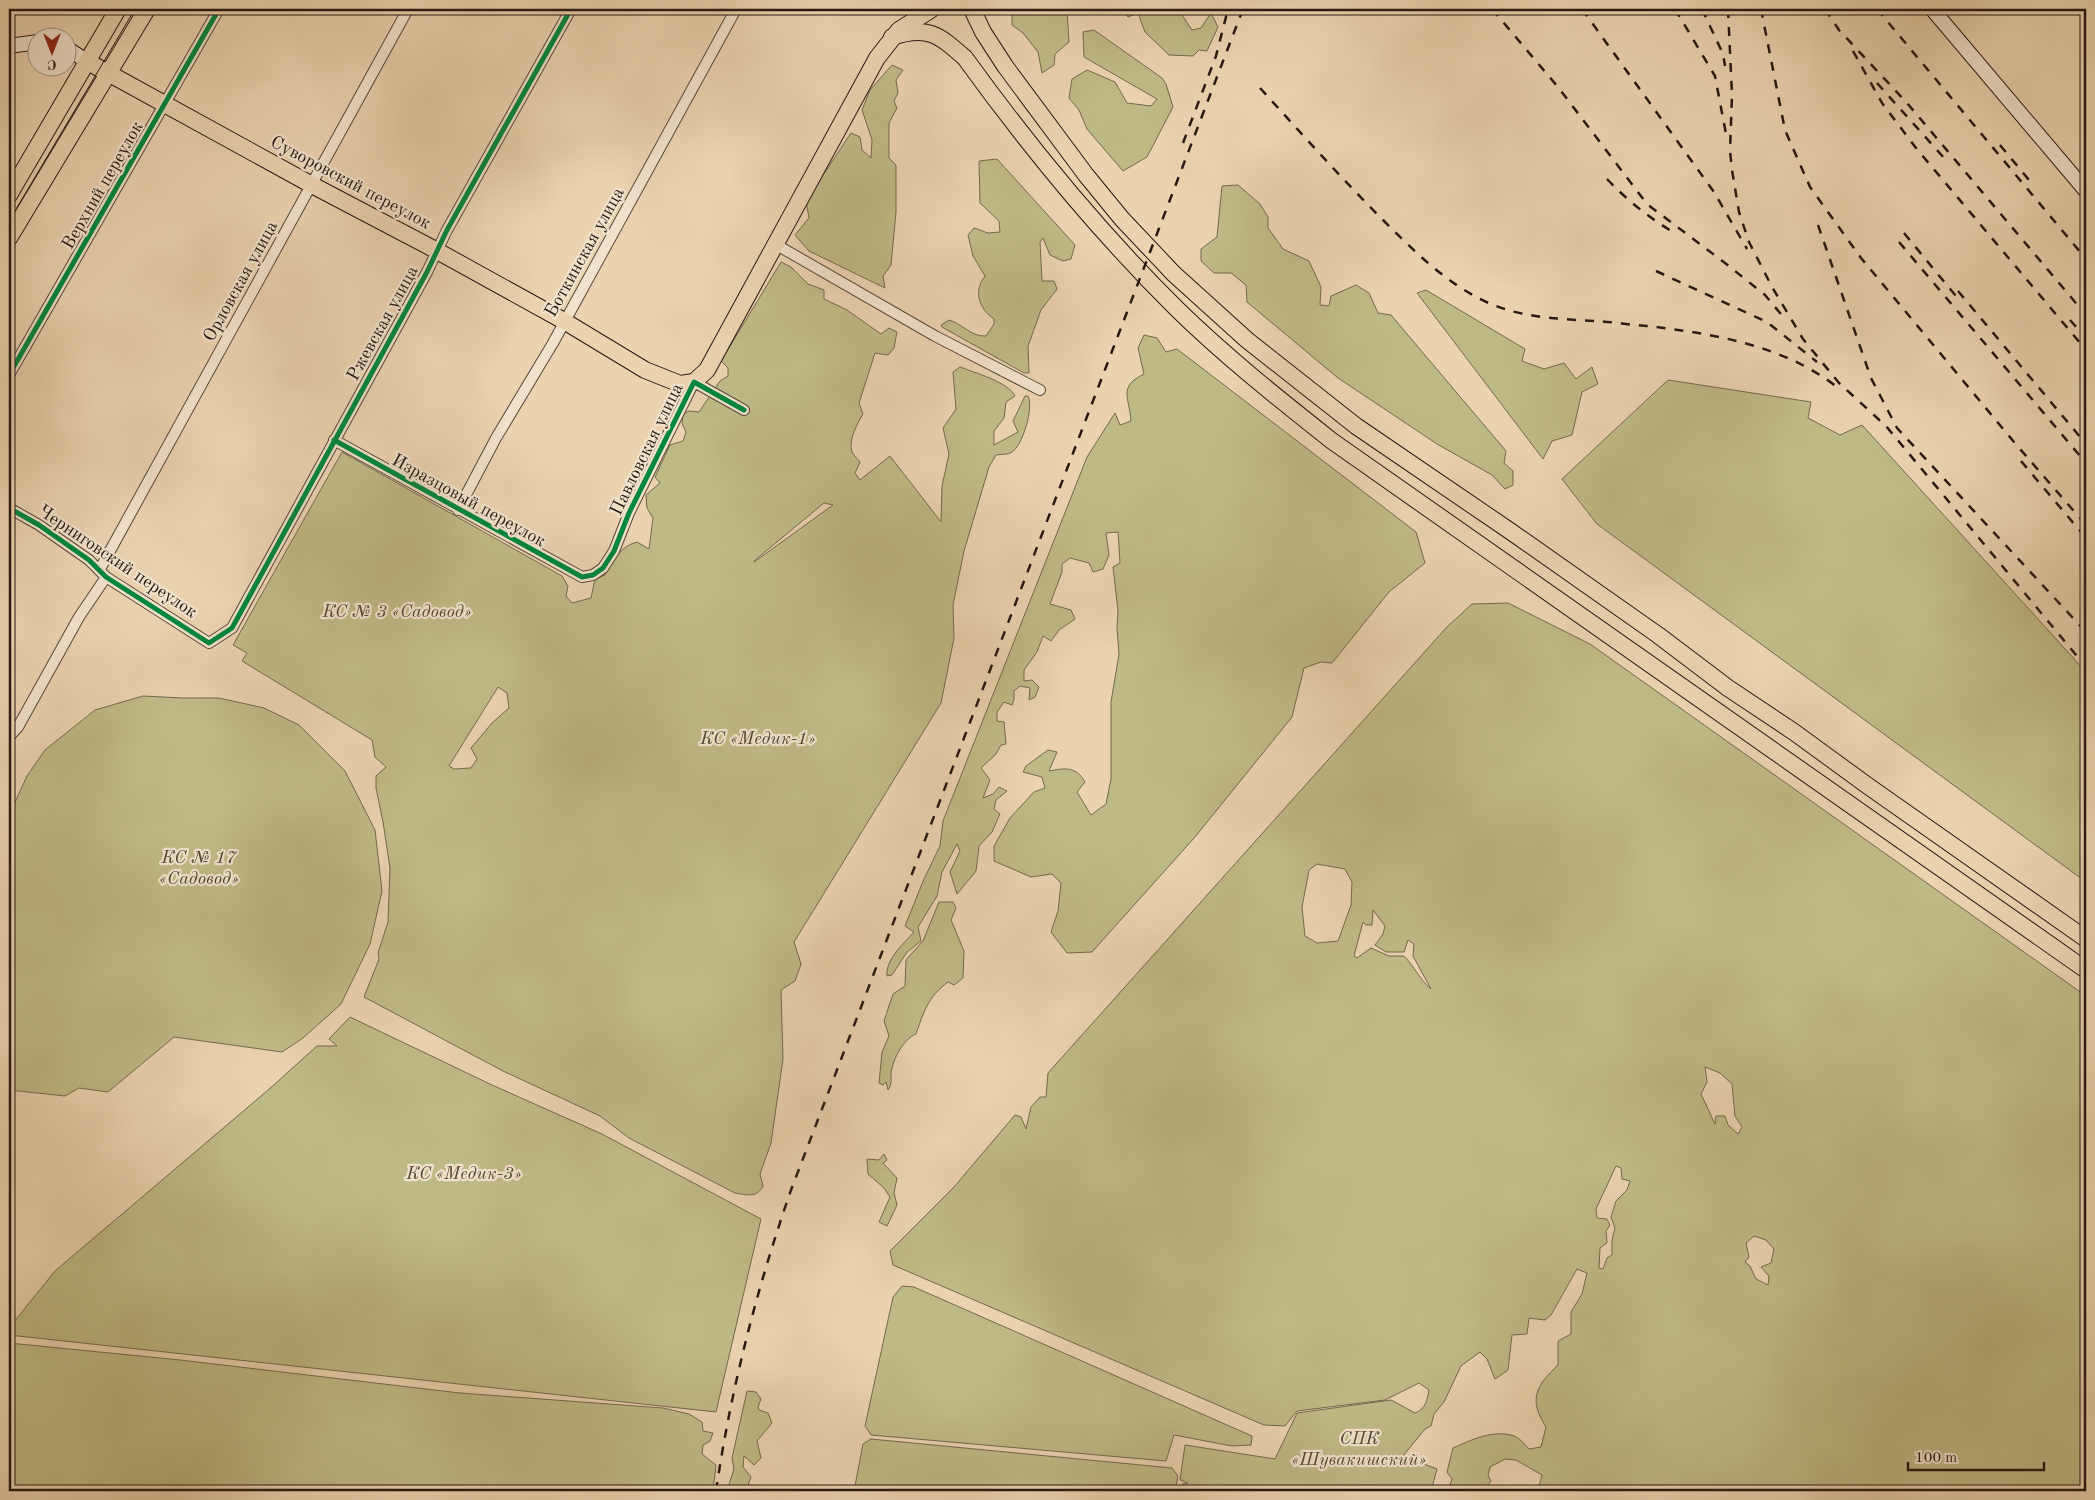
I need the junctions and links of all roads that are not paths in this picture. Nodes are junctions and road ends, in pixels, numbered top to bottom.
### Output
1 (118, 9) edge
2 (147, 9) edge
3 (219, 9) edge
4 (408, 9) edge
5 (571, 9) edge
6 (736, 9) edge
7 (932, 9) edge
8 (972, 9) edge
9 (1932, 9) edge
10 (892, 37) junction
11 (28, 43) edge
12 (9, 46) edge
13 (78, 56) edge
14 (88, 62) junction
15 (1005, 66) junction
16 (109, 74) junction
17 (982, 81) junction
18 (165, 103) junction
19 (312, 185) junction
20 (2086, 192) edge
21 (9, 195) edge
22 (9, 238) edge
23 (775, 244) junction
24 (437, 250) junction
25 (564, 321) junction
26 (9, 375) edge
27 (668, 381) joint
28 (694, 382) junction
29 (1040, 390) dead end
30 (744, 410) dead end
31 (334, 440) junction
32 (9, 508) edge
33 (458, 510) junction
34 (103, 573) junction
35 (593, 575) joint
36 (209, 643) joint
37 (9, 737) edge
38 (2086, 939) edge
39 (2086, 970) edge

1 - 14 main road
2 - 16 main road
3 - 18 street, Верхний переулок
4 - 19 street, Орловская улица
5 - 24 street, Ржевская улица
6 - 25 street, Боткинская улица
7 - 10 main road, Павловская улица
8 - 15 main road
9 - 20 main road
10 - 17 main road
10 - 23 main road, Павловская улица
11 - 12 main road
13 - 14 main road, Суворовский переулок
14 - 16 main road, Суворовский переулок
14 - 21 main road
15 - 17 main road
15 - 38 main road
16 - 18 main road, Суворовский переулок
16 - 22 main road
17 - 39 main road
18 - 19 main road, Суворовский переулок
18 - 26 street, Верхний переулок
19 - 24 main road, Суворовский переулок
19 - 34 street, Орловская улица
23 - 28 main road, Павловская улица
23 - 29 street
24 - 25 main road, Суворовский переулок
24 - 31 street, Ржевская улица
25 - 27 main road, Суворовский переулок
25 - 33 street, Боткинская улица
27 - 28 main road, Павловская улица
28 - 30 street, Павловская улица
28 - 35 street, Павловская улица
31 - 33 street, Изразцовый переулок
31 - 36 street, Ржевская улица
32 - 34 street, Черниговский переулок
33 - 35 street, Изразцовый переулок
34 - 36 street, Черниговский переулок
34 - 37 street, Орловская улица

